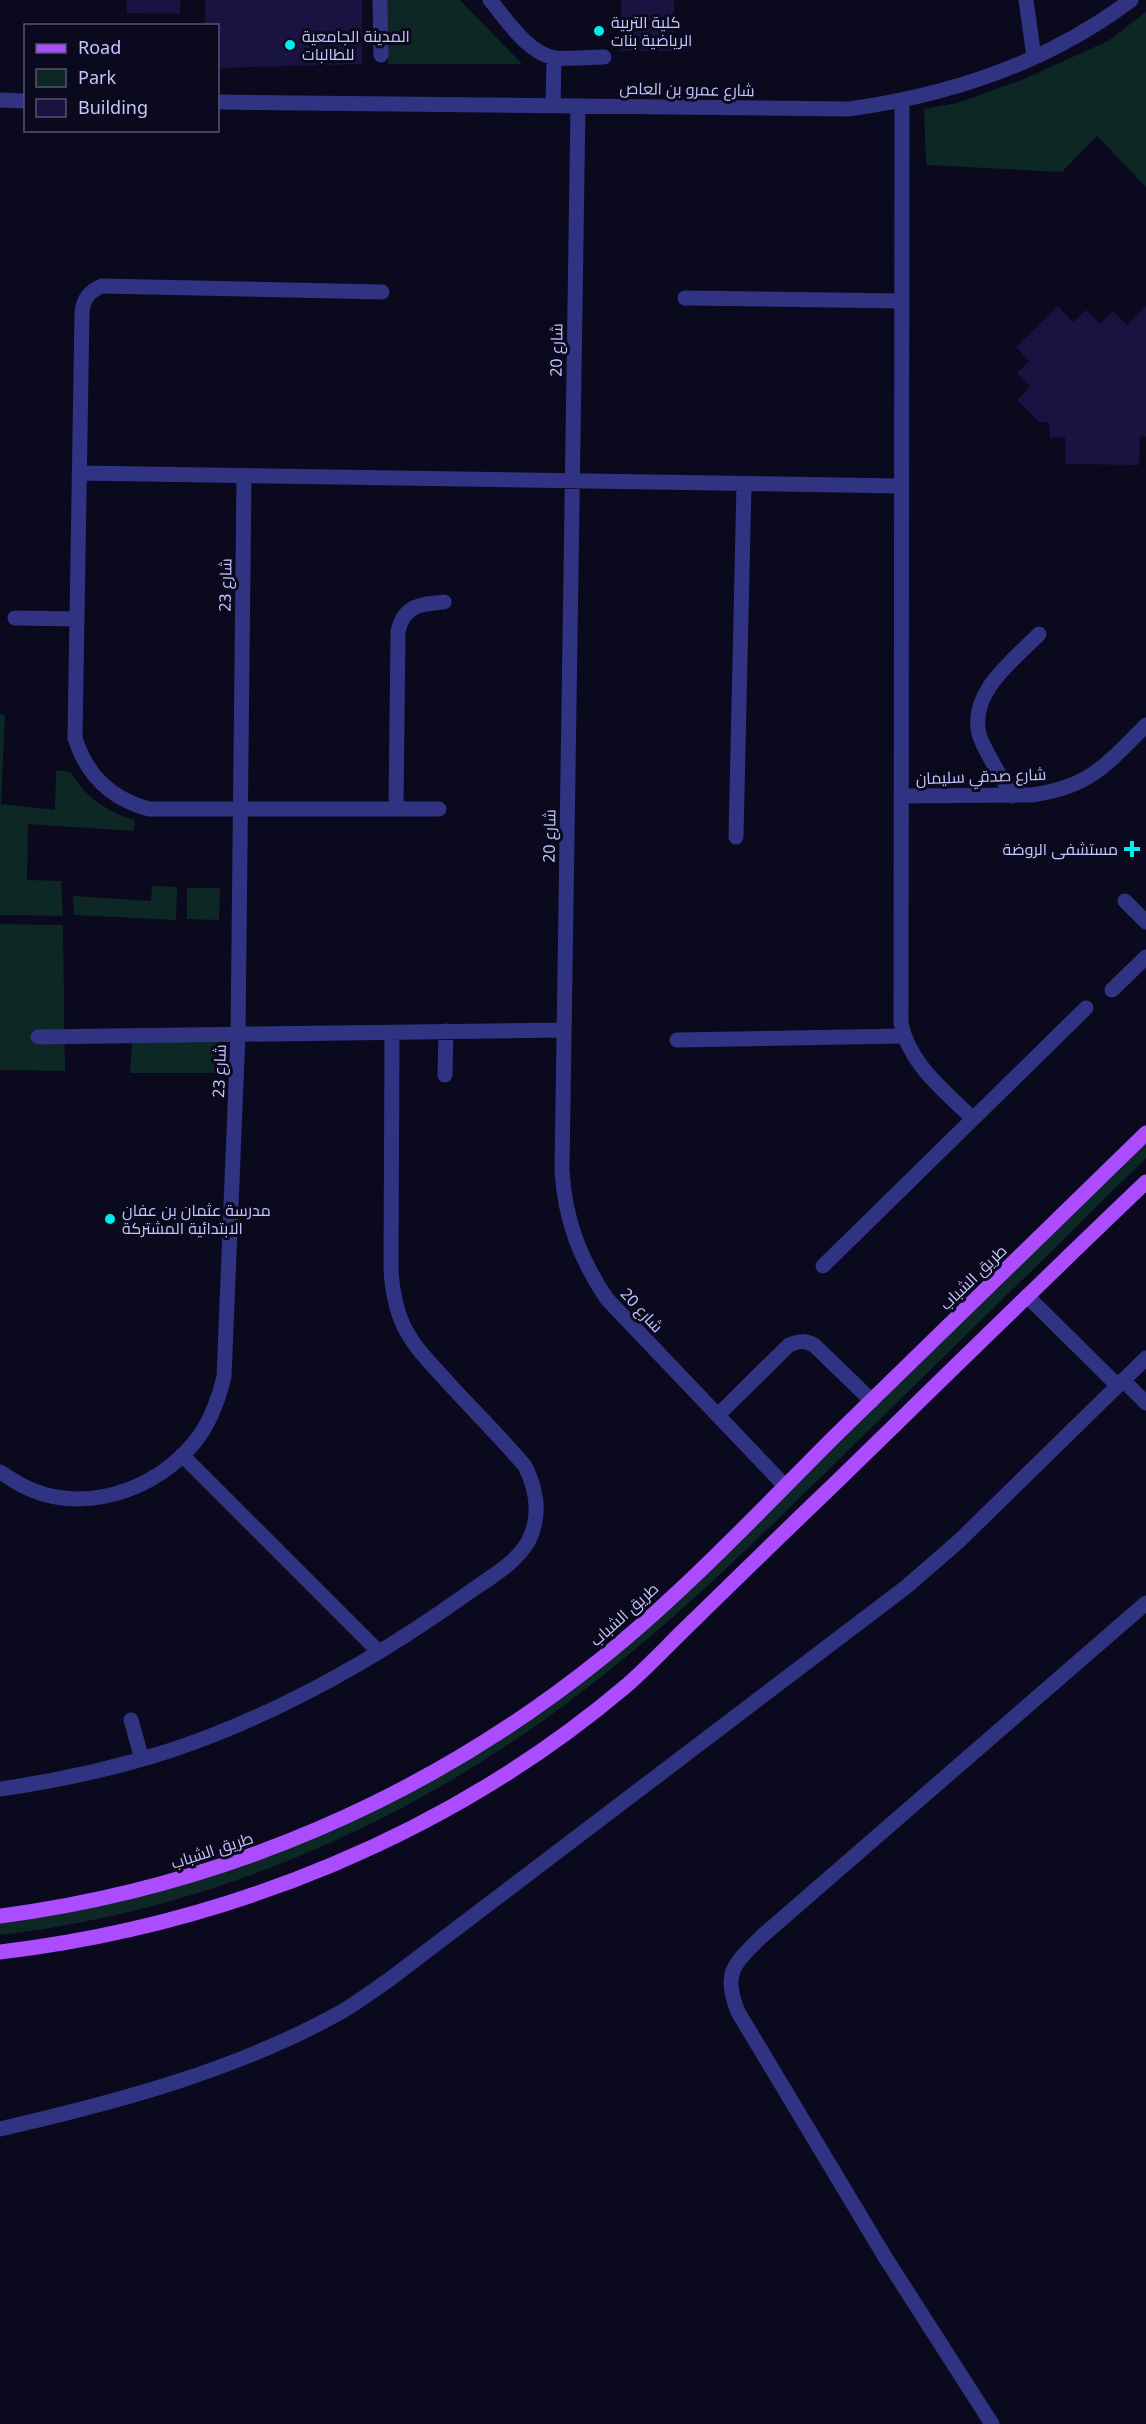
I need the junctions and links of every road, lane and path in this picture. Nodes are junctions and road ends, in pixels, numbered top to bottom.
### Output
1 (380, 0) edge
2 (490, 0) edge
3 (1026, 0) edge
4 (1131, 0) edge
5 (381, 54) dead end
6 (604, 57) dead end
7 (1034, 57) junction
8 (555, 58) junction
9 (0, 100) edge
10 (24, 100) edge
11 (902, 101) junction
12 (219, 102) edge
13 (553, 106) junction
14 (578, 106) junction
15 (382, 292) dead end
16 (685, 298) dead end
17 (902, 301) junction
18 (79, 472) junction
19 (244, 476) junction
20 (572, 481) junction
21 (744, 484) junction
22 (902, 486) junction
23 (444, 602) dead end
24 (15, 618) dead end
25 (77, 619) junction
26 (1039, 634) dead end
27 (1146, 726) edge
28 (902, 796) junction
29 (1012, 796) junction
30 (396, 809) junction
31 (440, 809) dead end
32 (241, 810) junction
33 (736, 837) dead end
34 (1125, 901) dead end
35 (1146, 922) edge
36 (1146, 957) edge
37 (1112, 990) dead end
38 (1086, 1008) dead end
39 (564, 1030) junction
40 (446, 1031) junction
41 (392, 1032) junction
42 (238, 1034) junction
43 (904, 1036) junction
44 (38, 1037) dead end
45 (677, 1040) dead end
46 (446, 1074) dead end
47 (973, 1119) junction
48 (1146, 1133) edge
49 (1146, 1182) edge
50 (823, 1266) dead end
51 (1027, 1296) junction
52 (1146, 1358) edge
53 (1120, 1382) junction
54 (872, 1401) junction
55 (1146, 1403) edge
56 (718, 1415) junction
57 (183, 1455) junction
58 (0, 1472) edge
59 (785, 1486) junction
60 (1146, 1602) edge
61 (379, 1652) junction
62 (130, 1720) dead end
63 (142, 1759) junction
64 (0, 1789) edge
65 (0, 1916) edge
66 (0, 1952) edge
67 (0, 2129) edge
68 (992, 2424) edge

1 - 5 street
2 - 8 street
3 - 7 street
4 - 7 street, شارع عمرو بن العاص
6 - 8 street
7 - 11 street, شارع عمرو بن العاص
8 - 13 street
9 - 10 street
11 - 14 street, شارع عمرو بن العاص
11 - 17 street
12 - 13 street, شارع عمرو بن العاص
13 - 14 street, شارع عمرو بن العاص
14 - 20 street, شارع 20
15 - 18 street
16 - 17 street
17 - 22 street
18 - 19 street
18 - 25 street
19 - 20 street
19 - 32 street, شارع 23
20 - 21 street
20 - 39 street, شارع 20
21 - 22 street
21 - 33 street
22 - 28 street
23 - 30 street
24 - 25 street
25 - 32 street
26 - 29 street
27 - 29 street, شارع صدقي سليمان
28 - 29 street, شارع صدقي سليمان
28 - 43 street
30 - 31 street
30 - 32 street
32 - 42 street, شارع 23
34 - 35 street
36 - 37 street
38 - 47 street
39 - 40 street
39 - 56 street, شارع 20
40 - 41 street
40 - 46 street
41 - 42 street
41 - 61 street
42 - 44 street
42 - 57 street, شارع 23
43 - 45 street
43 - 47 street
47 - 50 street
48 - 54 main road, طريق الشباب
49 - 51 main road
51 - 53 street
51 - 66 main road
52 - 53 street
53 - 55 street
53 - 67 street
54 - 56 street
54 - 59 main road, طريق الشباب
56 - 59 street, شارع 20
57 - 58 street, شارع 23
57 - 61 street
59 - 65 main road, طريق الشباب
60 - 68 street
61 - 63 street
62 - 63 street
63 - 64 street

